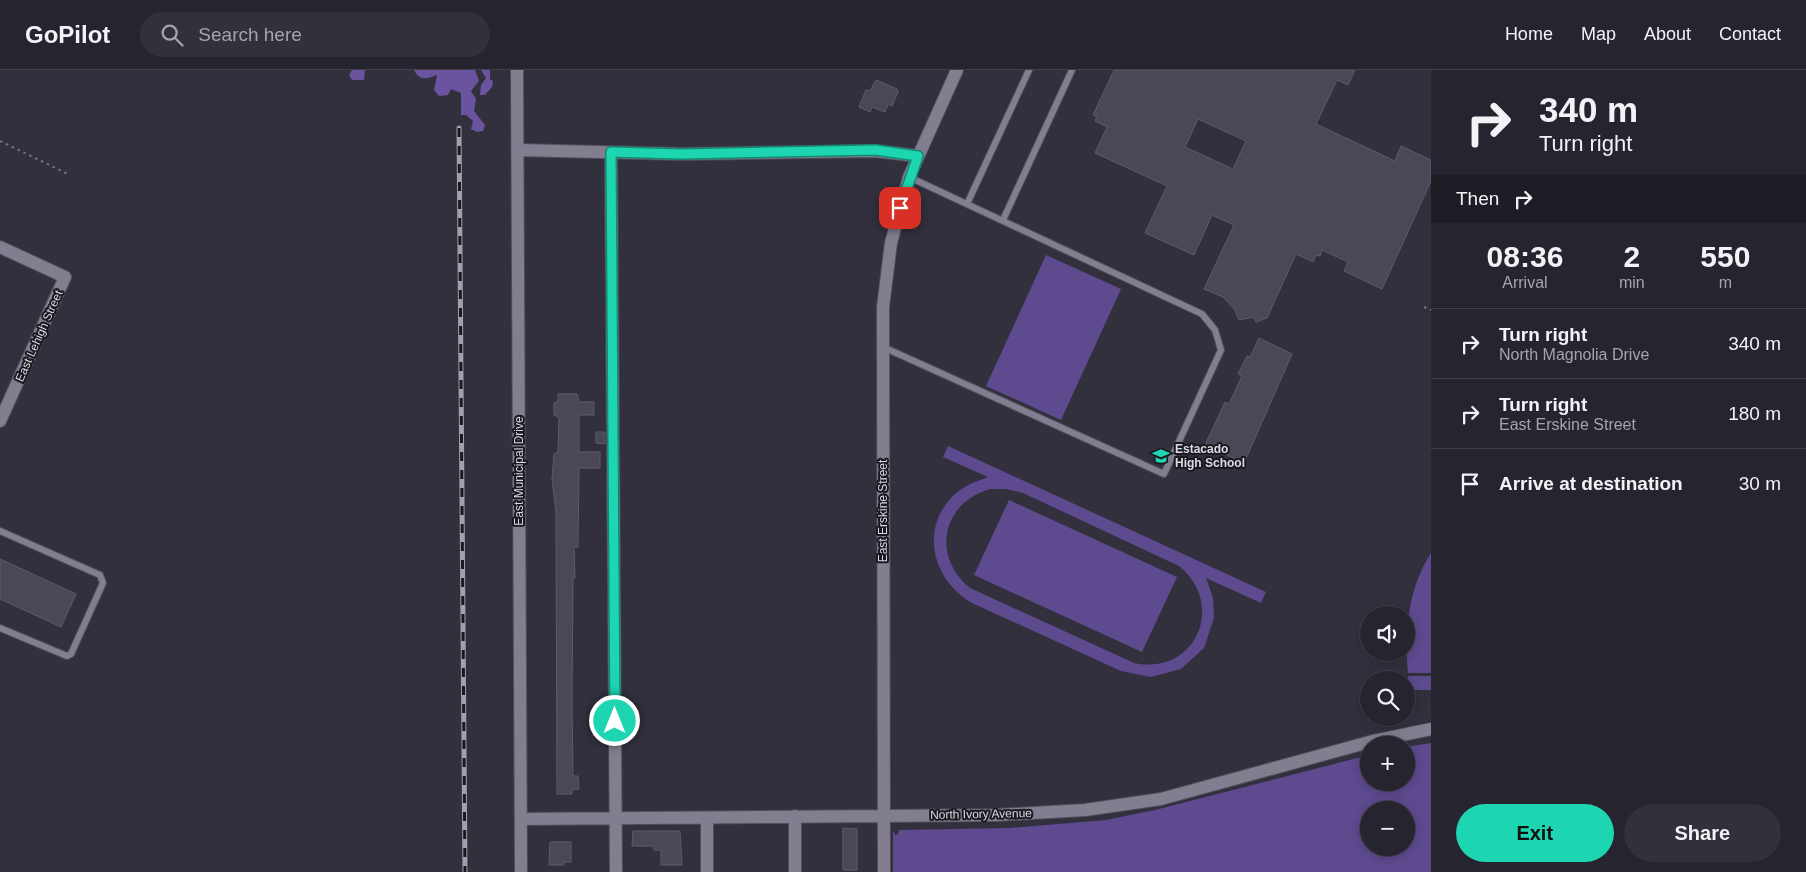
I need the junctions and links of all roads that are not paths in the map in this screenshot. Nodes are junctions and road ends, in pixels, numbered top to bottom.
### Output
1 (517, 70) edge
2 (957, 70) edge
3 (1029, 70) edge
4 (1072, 70) edge
5 (518, 150) junction
6 (611, 152) junction
7 (918, 156) junction
8 (909, 177) junction
9 (967, 204) junction
10 (1003, 220) junction
11 (0, 247) edge
12 (882, 346) junction
13 (0, 421) edge
14 (0, 532) edge
15 (0, 628) edge
16 (1431, 729) edge
17 (883, 815) junction
18 (795, 816) junction
19 (707, 818) junction
20 (616, 819) junction
21 (521, 820) junction
22 (521, 872) edge
23 (616, 872) edge
24 (707, 872) edge
25 (795, 872) edge
26 (884, 872) edge

1 - 5 street, East Municipal Drive
2 - 7 street, East Erskine Street
3 - 9 lane
4 - 10 lane
5 - 6 street
5 - 21 street, East Municipal Drive
6 - 7 street
6 - 20 street
7 - 8 street, East Erskine Street
8 - 9 lane
8 - 12 street, East Erskine Street
9 - 10 lane
10 - 12 lane
11 - 13 street, East Lehigh Street
12 - 17 street, East Erskine Street
14 - 15 lane
16 - 17 street, North Ivory Avenue
17 - 18 street, North Ivory Avenue
17 - 26 street, East Erskine Street
18 - 19 street, North Ivory Avenue
18 - 25 street
19 - 20 street, North Ivory Avenue
19 - 24 street
20 - 21 street, North Ivory Avenue
20 - 23 street
21 - 22 street, East Municipal Drive

